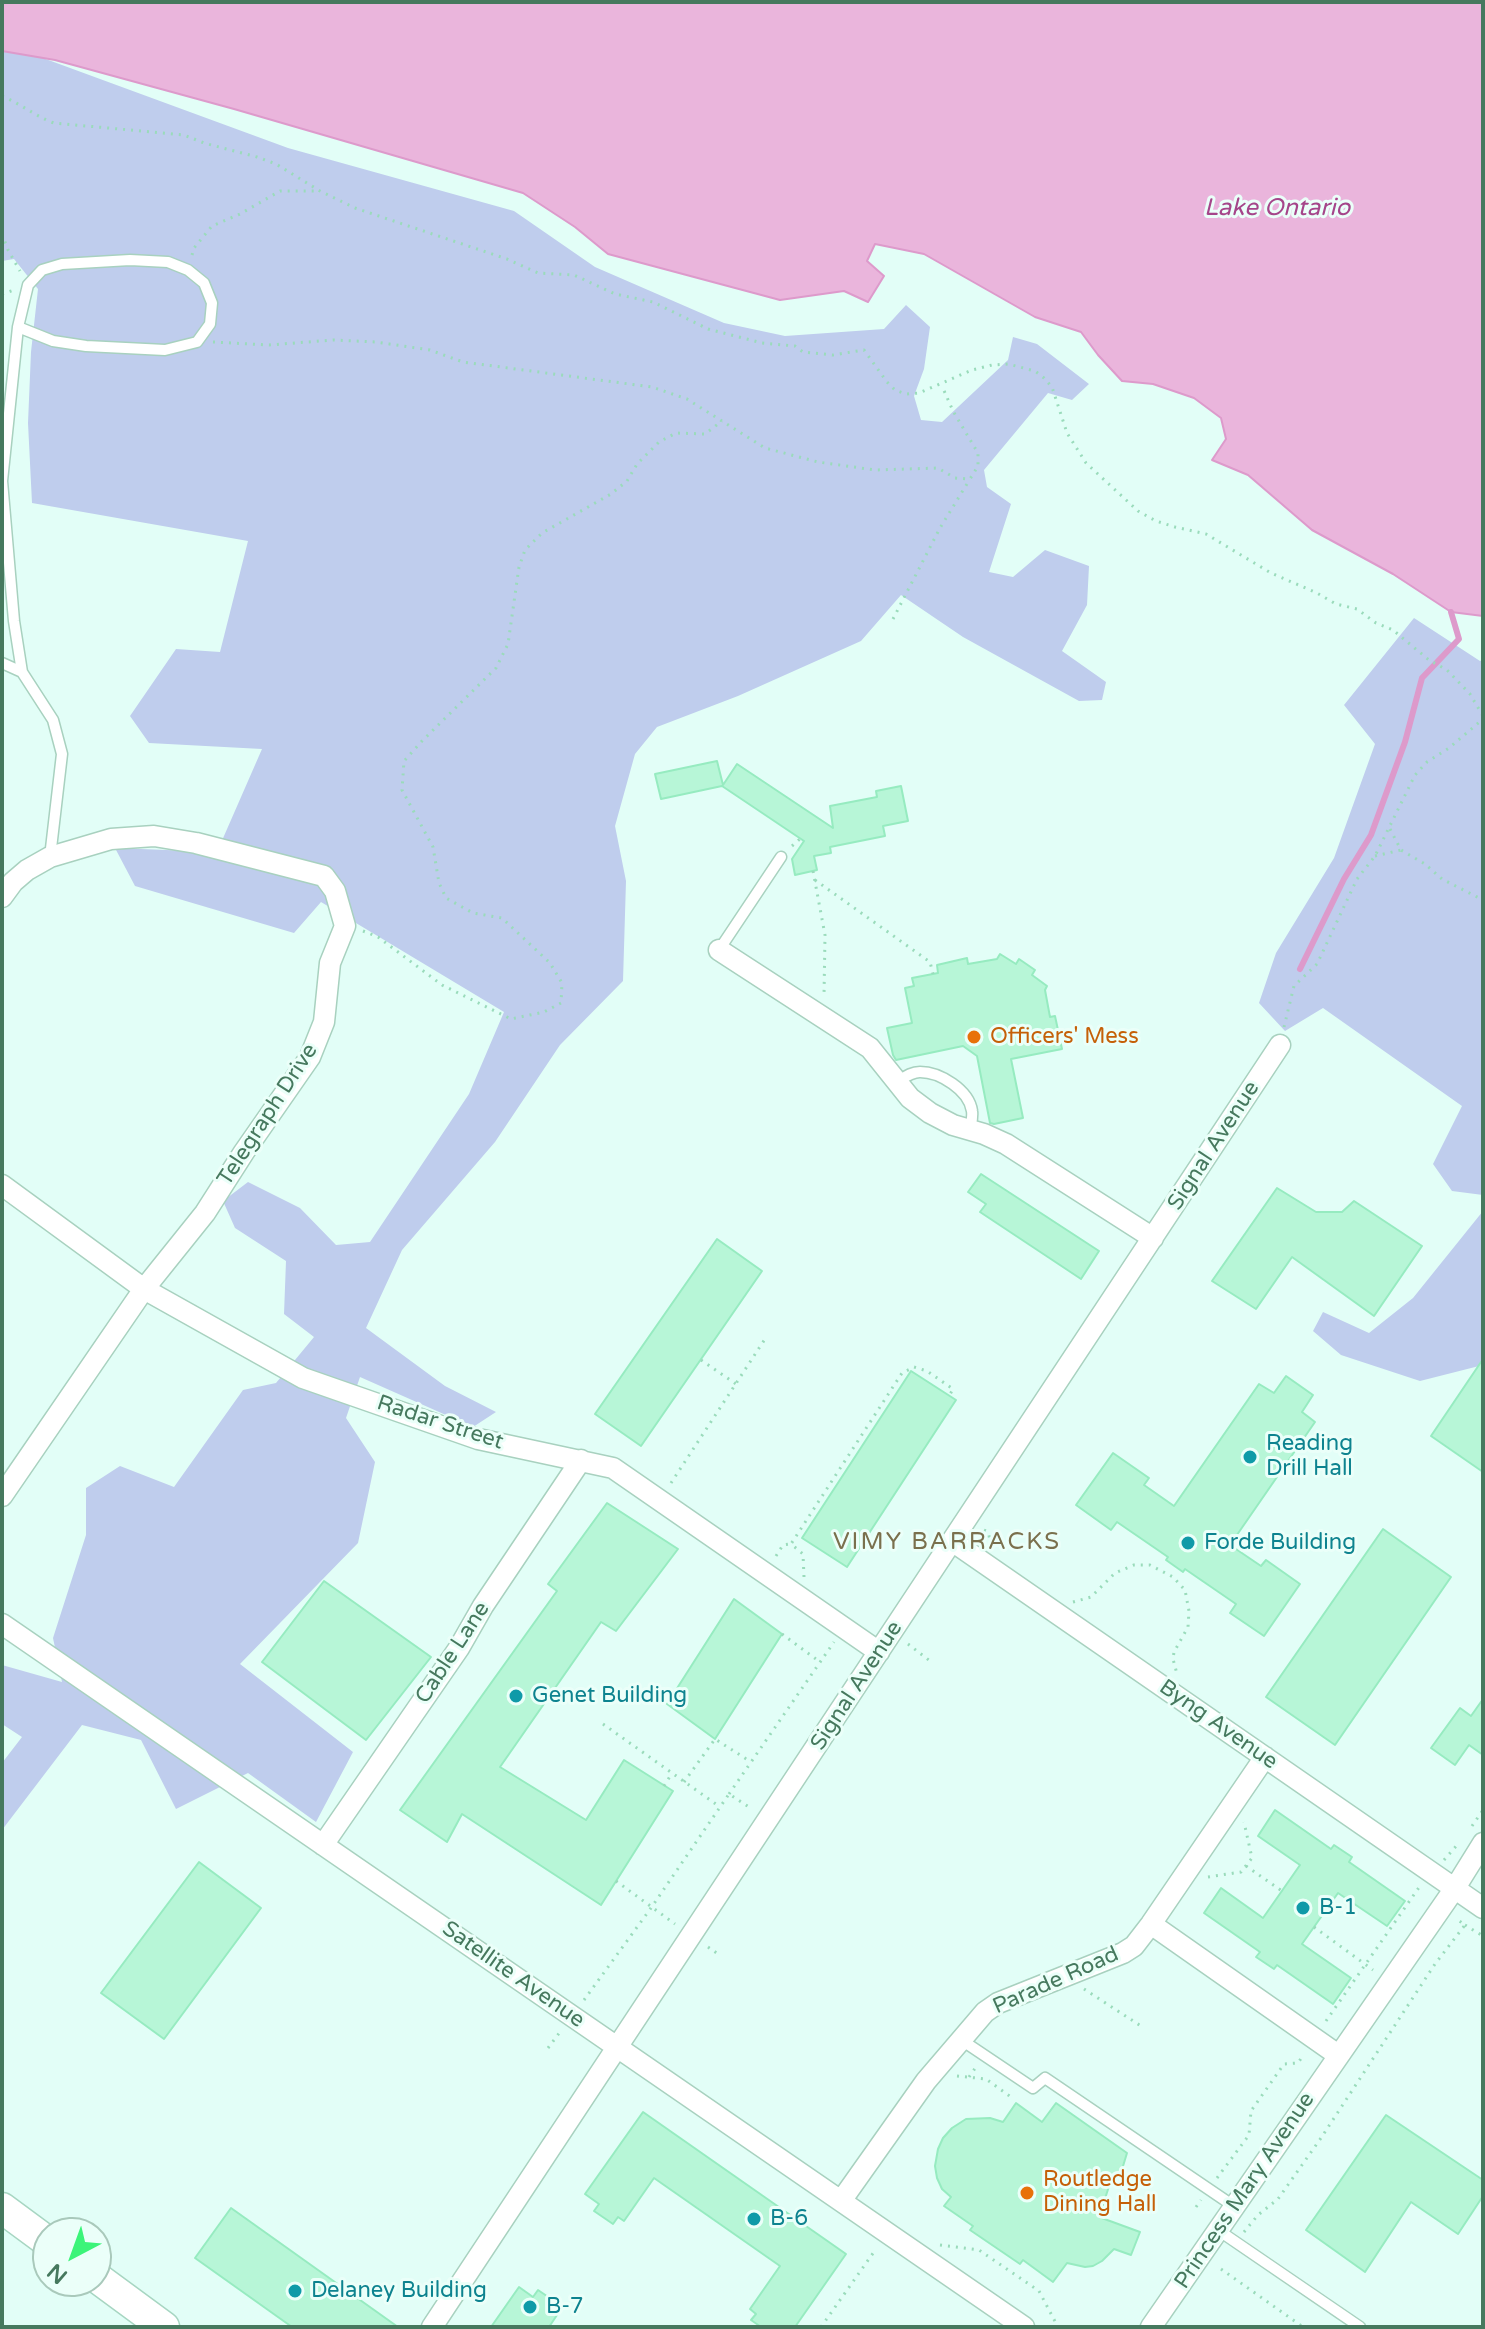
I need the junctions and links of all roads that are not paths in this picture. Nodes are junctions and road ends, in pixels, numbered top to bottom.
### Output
1 (18, 327) junction
2 (2, 663) edge
3 (22, 672) junction
4 (50, 857) junction
5 (781, 857) dead end
6 (2, 897) edge
7 (719, 950) joint
8 (1280, 1045) road end
9 (897, 1082) junction
10 (970, 1130) junction
11 (2, 1185) edge
12 (1153, 1238) junction
13 (144, 1289) junction
14 (581, 1460) junction
15 (2, 1496) edge
16 (952, 1541) junction
17 (2, 1624) edge
18 (879, 1652) junction
19 (1265, 1757) junction
20 (1476, 1837) edge
21 (323, 1845) junction
22 (1455, 1888) junction
23 (1483, 1908) edge
24 (1151, 1924) junction
25 (960, 2039) junction
26 (618, 2047) junction
27 (1338, 2055) junction
28 (841, 2201) junction
29 (1235, 2207) junction
30 (2, 2208) edge
31 (32, 2230) edge
32 (1218, 2230) junction
33 (112, 2289) edge
34 (164, 2327) edge
35 (432, 2327) edge
36 (1024, 2327) edge
37 (1151, 2327) edge
38 (1360, 2327) edge

1 - 1 lane
1 - 3 lane
2 - 3 lane
3 - 4 lane
4 - 6 street
4 - 13 street, Telegraph Drive
5 - 7 lane
7 - 9 street
8 - 12 street, Signal Avenue
9 - 10 street
9 - 10 lane
10 - 12 street
11 - 13 street, Radar Street
12 - 16 street, Signal Avenue
13 - 14 street, Radar Street
13 - 15 street, Telegraph Drive
14 - 18 street, Radar Street
14 - 21 street, Cable Lane
16 - 18 street, Signal Avenue
16 - 19 street, Byng Avenue
17 - 21 street, Satellite Avenue
18 - 26 street, Signal Avenue
19 - 22 street, Byng Avenue
19 - 24 street, Parade Road
20 - 22 street, Princess Mary Avenue
21 - 26 street, Satellite Avenue
22 - 23 street, Byng Avenue
22 - 27 street, Princess Mary Avenue
24 - 25 street, Parade Road
24 - 27 street
25 - 28 street, Parade Road
25 - 29 lane
26 - 28 street, Satellite Avenue
26 - 35 street, Signal Avenue
27 - 29 street, Princess Mary Avenue
28 - 36 street, Satellite Avenue
29 - 32 street, Princess Mary Avenue
30 - 31 main road
32 - 37 street, Princess Mary Avenue
32 - 38 lane
33 - 34 main road

